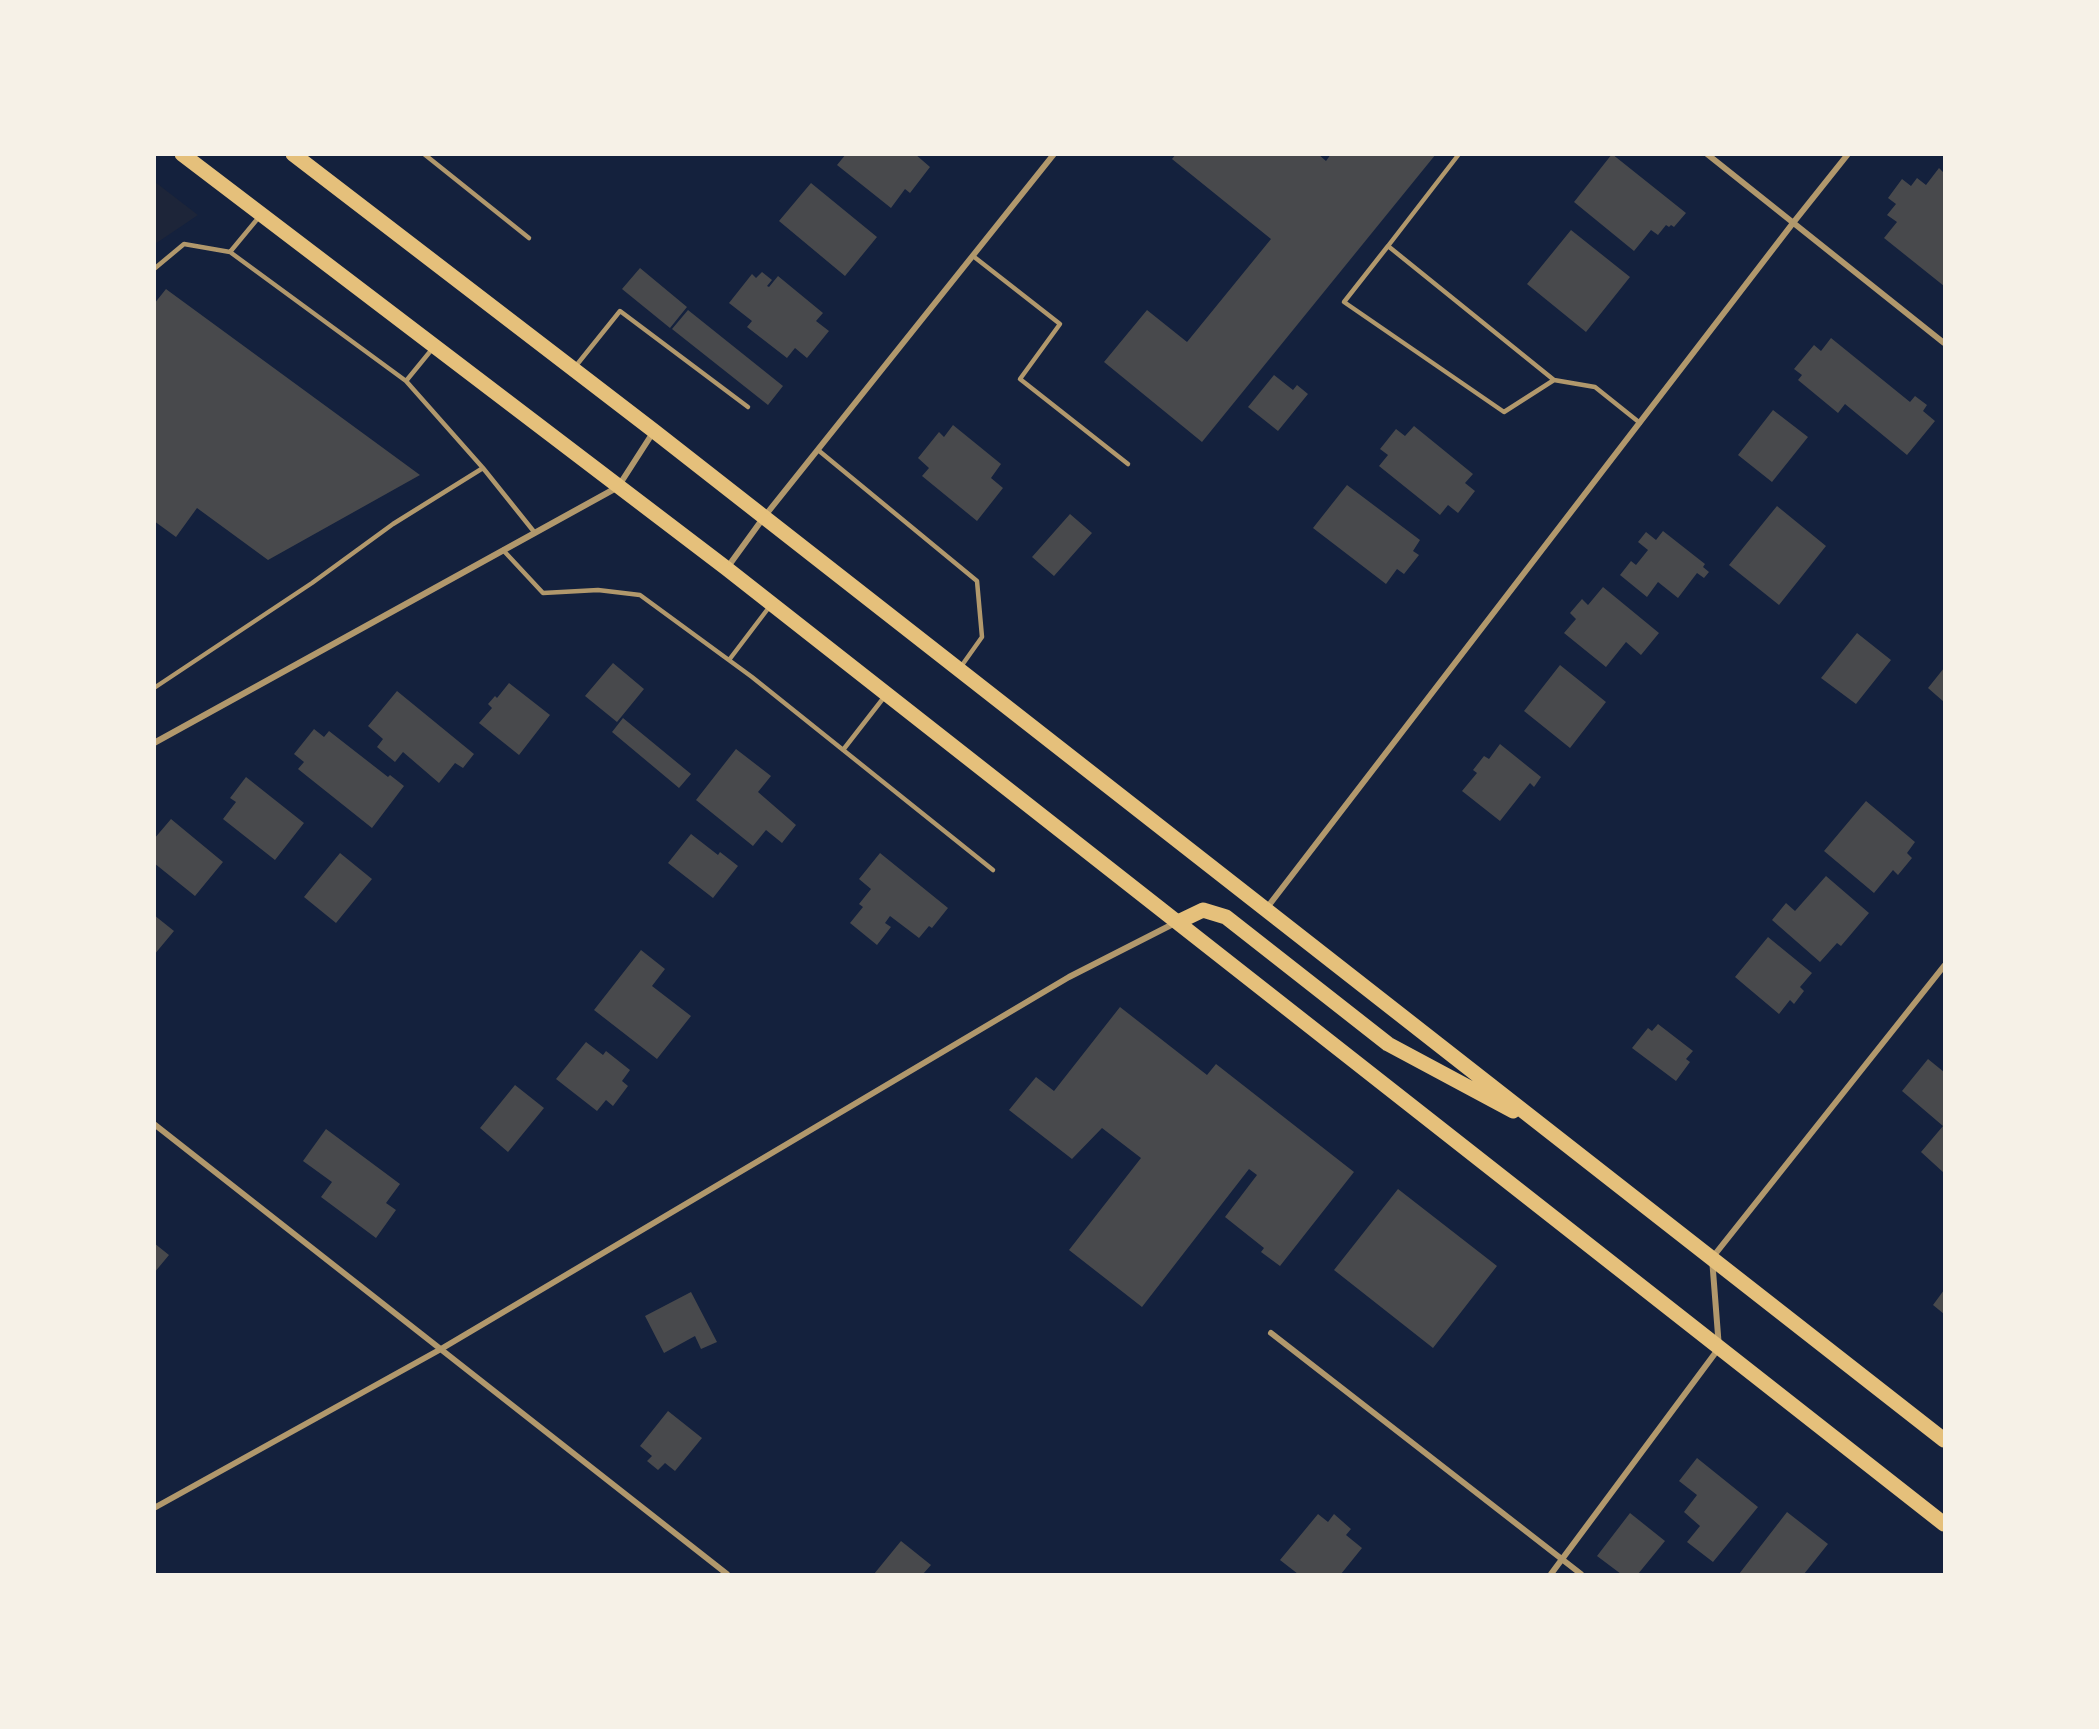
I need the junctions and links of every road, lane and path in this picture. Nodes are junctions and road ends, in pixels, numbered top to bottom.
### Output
1 (182, 154) edge
2 (293, 154) edge
3 (424, 154) edge
4 (1054, 154) edge
5 (1459, 154) edge
6 (1707, 154) edge
7 (1848, 154) edge
8 (260, 215) junction
9 (1793, 223) junction
10 (529, 238) dead end
11 (1388, 246) junction
12 (230, 252) junction
13 (973, 256) junction
14 (154, 269) edge
15 (1944, 343) edge
16 (435, 346) junction
17 (574, 370) junction
18 (1554, 380) junction
19 (406, 381) junction
20 (748, 407) dead end
21 (1640, 423) junction
22 (654, 431) junction
23 (818, 450) junction
24 (1128, 464) dead end
25 (483, 468) junction
26 (618, 487) junction
27 (764, 517) junction
28 (535, 533) junction
29 (503, 550) junction
30 (726, 568) junction
31 (772, 604) junction
32 (729, 660) junction
33 (959, 670) junction
34 (154, 688) edge
35 (887, 694) junction
36 (154, 743) edge
37 (843, 750) junction
38 (993, 870) dead end
39 (1266, 909) junction
40 (1178, 922) junction
41 (1944, 966) edge
42 (154, 1124) edge
43 (1550, 1131) junction
44 (1712, 1258) junction
45 (1271, 1333) dead end
46 (1719, 1348) junction
47 (441, 1349) junction
48 (1944, 1440) edge
49 (154, 1508) edge
50 (1944, 1524) edge
51 (1562, 1559) junction
52 (727, 1575) edge
53 (1551, 1575) edge
54 (1581, 1575) edge

1 - 8 main road
2 - 17 main road
3 - 10 lane
4 - 13 street
5 - 11 lane
6 - 9 street
7 - 9 street
8 - 12 lane
8 - 16 main road
9 - 15 street
9 - 21 street
11 - 18 lane
11 - 18 lane
12 - 14 lane
12 - 19 lane
13 - 23 street
13 - 24 lane
16 - 19 lane
16 - 26 main road
17 - 20 lane
17 - 22 main road
18 - 21 lane
19 - 25 lane
21 - 39 street
22 - 26 street
22 - 27 main road
23 - 27 street
23 - 33 lane
25 - 28 lane
25 - 34 lane
26 - 28 street
26 - 30 main road
27 - 30 street
27 - 33 main road
28 - 29 street
29 - 32 lane
29 - 36 street
30 - 31 main road
31 - 32 lane
31 - 35 main road
32 - 37 lane
33 - 39 main road
35 - 37 lane
35 - 40 main road
37 - 38 lane
39 - 43 main road
40 - 43 main road
40 - 46 main road
40 - 47 street
41 - 44 street
42 - 47 street
43 - 44 main road
44 - 46 street
44 - 48 main road
45 - 51 street
46 - 50 main road
46 - 51 street
47 - 49 street
47 - 52 street
51 - 53 street
51 - 54 street

